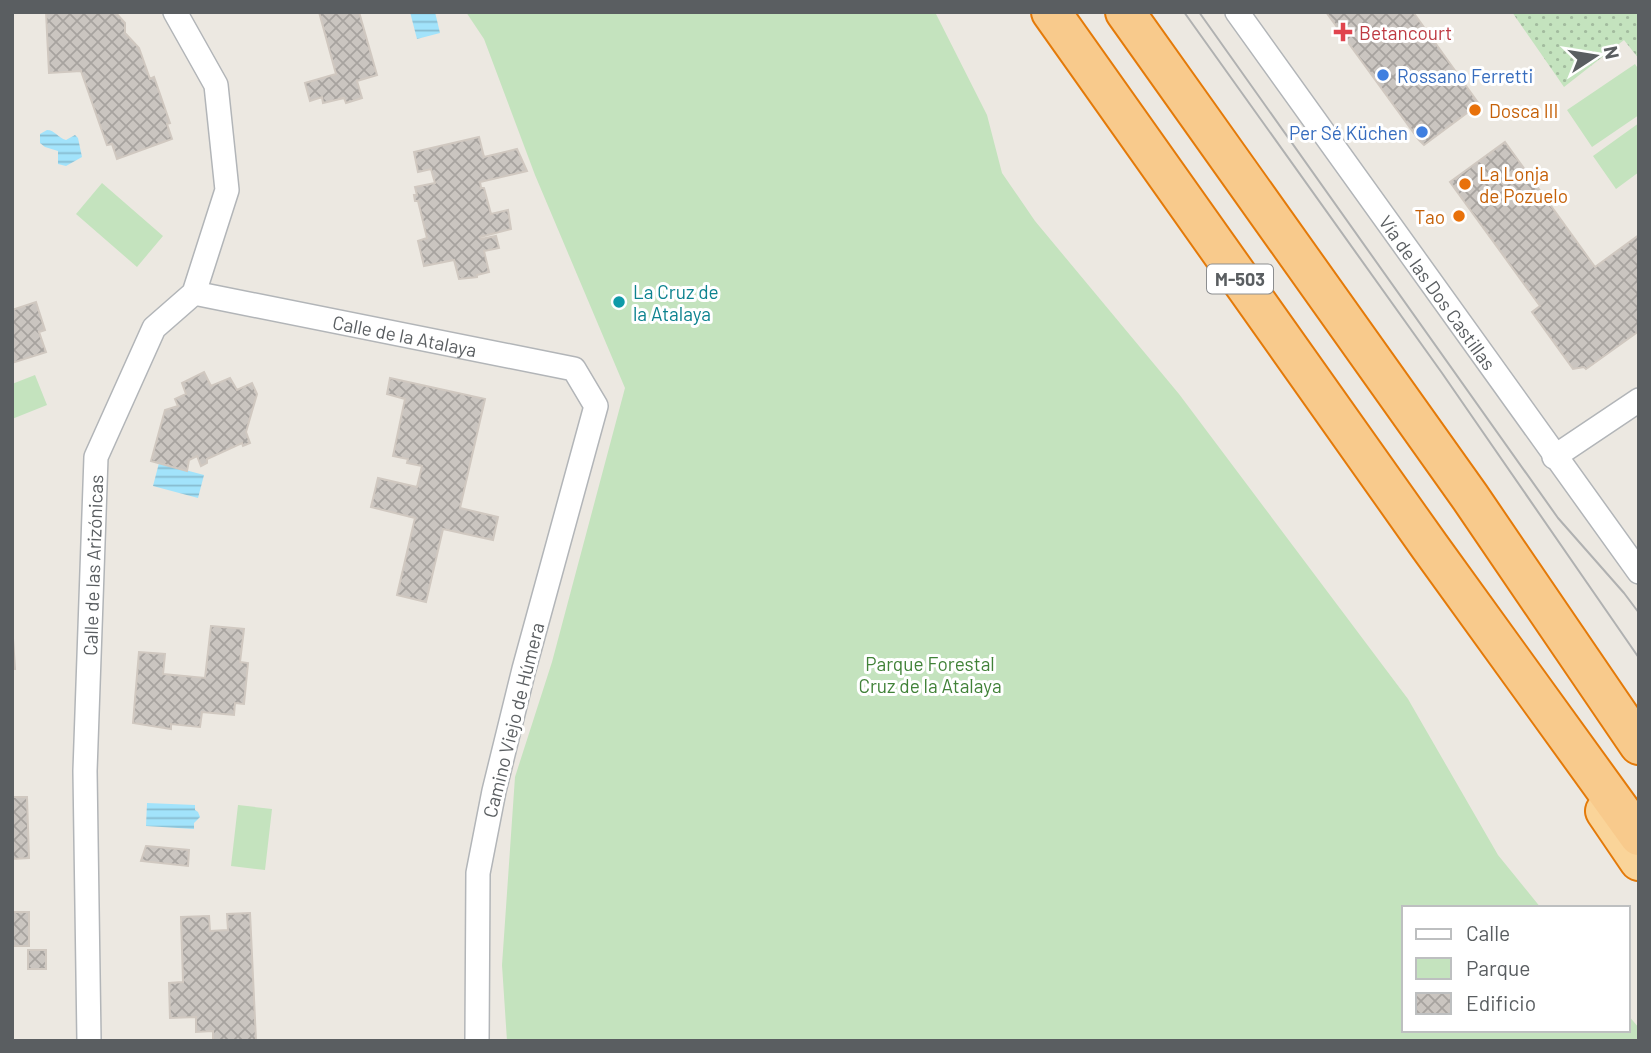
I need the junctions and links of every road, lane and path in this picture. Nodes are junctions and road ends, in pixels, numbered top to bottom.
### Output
1 (174, 12) edge
2 (1051, 12) edge
3 (1125, 12) edge
4 (1237, 12) edge
5 (194, 293) junction
6 (1639, 400) edge
7 (596, 405) joint
8 (1554, 457) junction
9 (1470, 497) junction
10 (1430, 547) junction
11 (1639, 572) edge
12 (1639, 731) edge
13 (1639, 745) edge
14 (1639, 836) edge
15 (1639, 861) edge
16 (89, 1041) edge
17 (477, 1041) edge

1 - 5 street
2 - 10 highway, M-503
3 - 9 highway, M-503
4 - 8 street, Vía de las Dos Castillas
5 - 7 street, Calle de la Atalaya
5 - 16 street, Calle de las Arizónicas
6 - 8 street
7 - 17 street, Camino Viejo de Húmera
8 - 11 street, Vía de las Dos Castillas
9 - 12 highway, M-503
9 - 13 highway, M-503
10 - 14 highway, M-503
10 - 15 highway, M-503

